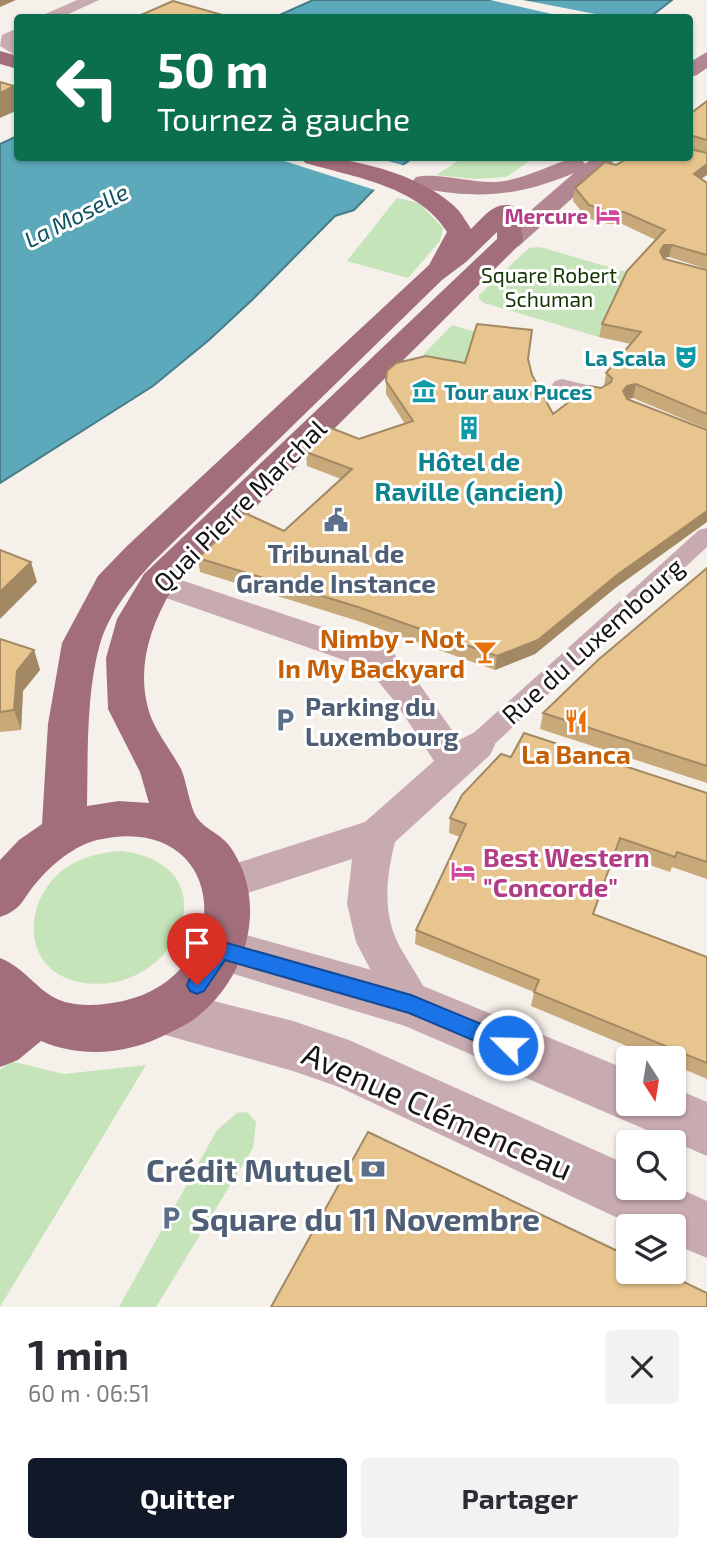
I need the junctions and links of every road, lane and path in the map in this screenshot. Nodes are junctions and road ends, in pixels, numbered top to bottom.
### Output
1 (91, 0) edge
2 (104, 0) edge
3 (54, 14) edge
4 (67, 14) edge
5 (14, 35) edge
6 (14, 49) edge
7 (707, 58) edge
8 (693, 70) edge
9 (707, 80) edge
10 (693, 92) edge
11 (324, 161) edge
12 (352, 161) edge
13 (599, 161) edge
14 (575, 171) edge
15 (418, 186) junction
16 (501, 219) junction
17 (440, 268) junction
18 (562, 385) dead end
19 (597, 393) edge
20 (707, 535) edge
21 (158, 583) junction
22 (524, 736) edge
23 (476, 745) junction
24 (179, 830) junction
25 (64, 833) junction
26 (378, 834) junction
27 (226, 883) junction
28 (0, 897) edge
29 (220, 950) junction
30 (0, 981) edge
31 (411, 1004) junction
32 (162, 1012) junction
33 (17, 1029) edge
34 (616, 1091) edge
35 (676, 1116) edge
36 (707, 1129) edge
37 (707, 1230) edge

1 - 3 street
2 - 4 street
5 - 6 street
7 - 8 main road
9 - 10 main road
11 - 15 main road
12 - 15 main road
13 - 14 main road, Quai Pierre Marchal
14 - 15 main road
14 - 16 main road, Quai Pierre Marchal
15 - 16 main road
15 - 17 main road, Quai Pierre Marchal
16 - 17 main road, Quai Pierre Marchal
16 - 21 main road, Quai Pierre Marchal
17 - 25 main road, Quai Pierre Marchal
18 - 19 street
20 - 23 street, Rue du Luxembourg
21 - 23 street
21 - 24 main road, Quai Pierre Marchal
22 - 23 street
23 - 26 street
24 - 25 main road
24 - 27 main road
25 - 28 main road
26 - 27 street
26 - 31 street
27 - 29 main road
29 - 31 street
29 - 32 main road
30 - 33 main road
31 - 34 street
32 - 33 main road
32 - 37 street, Avenue Clémenceau
35 - 36 street

